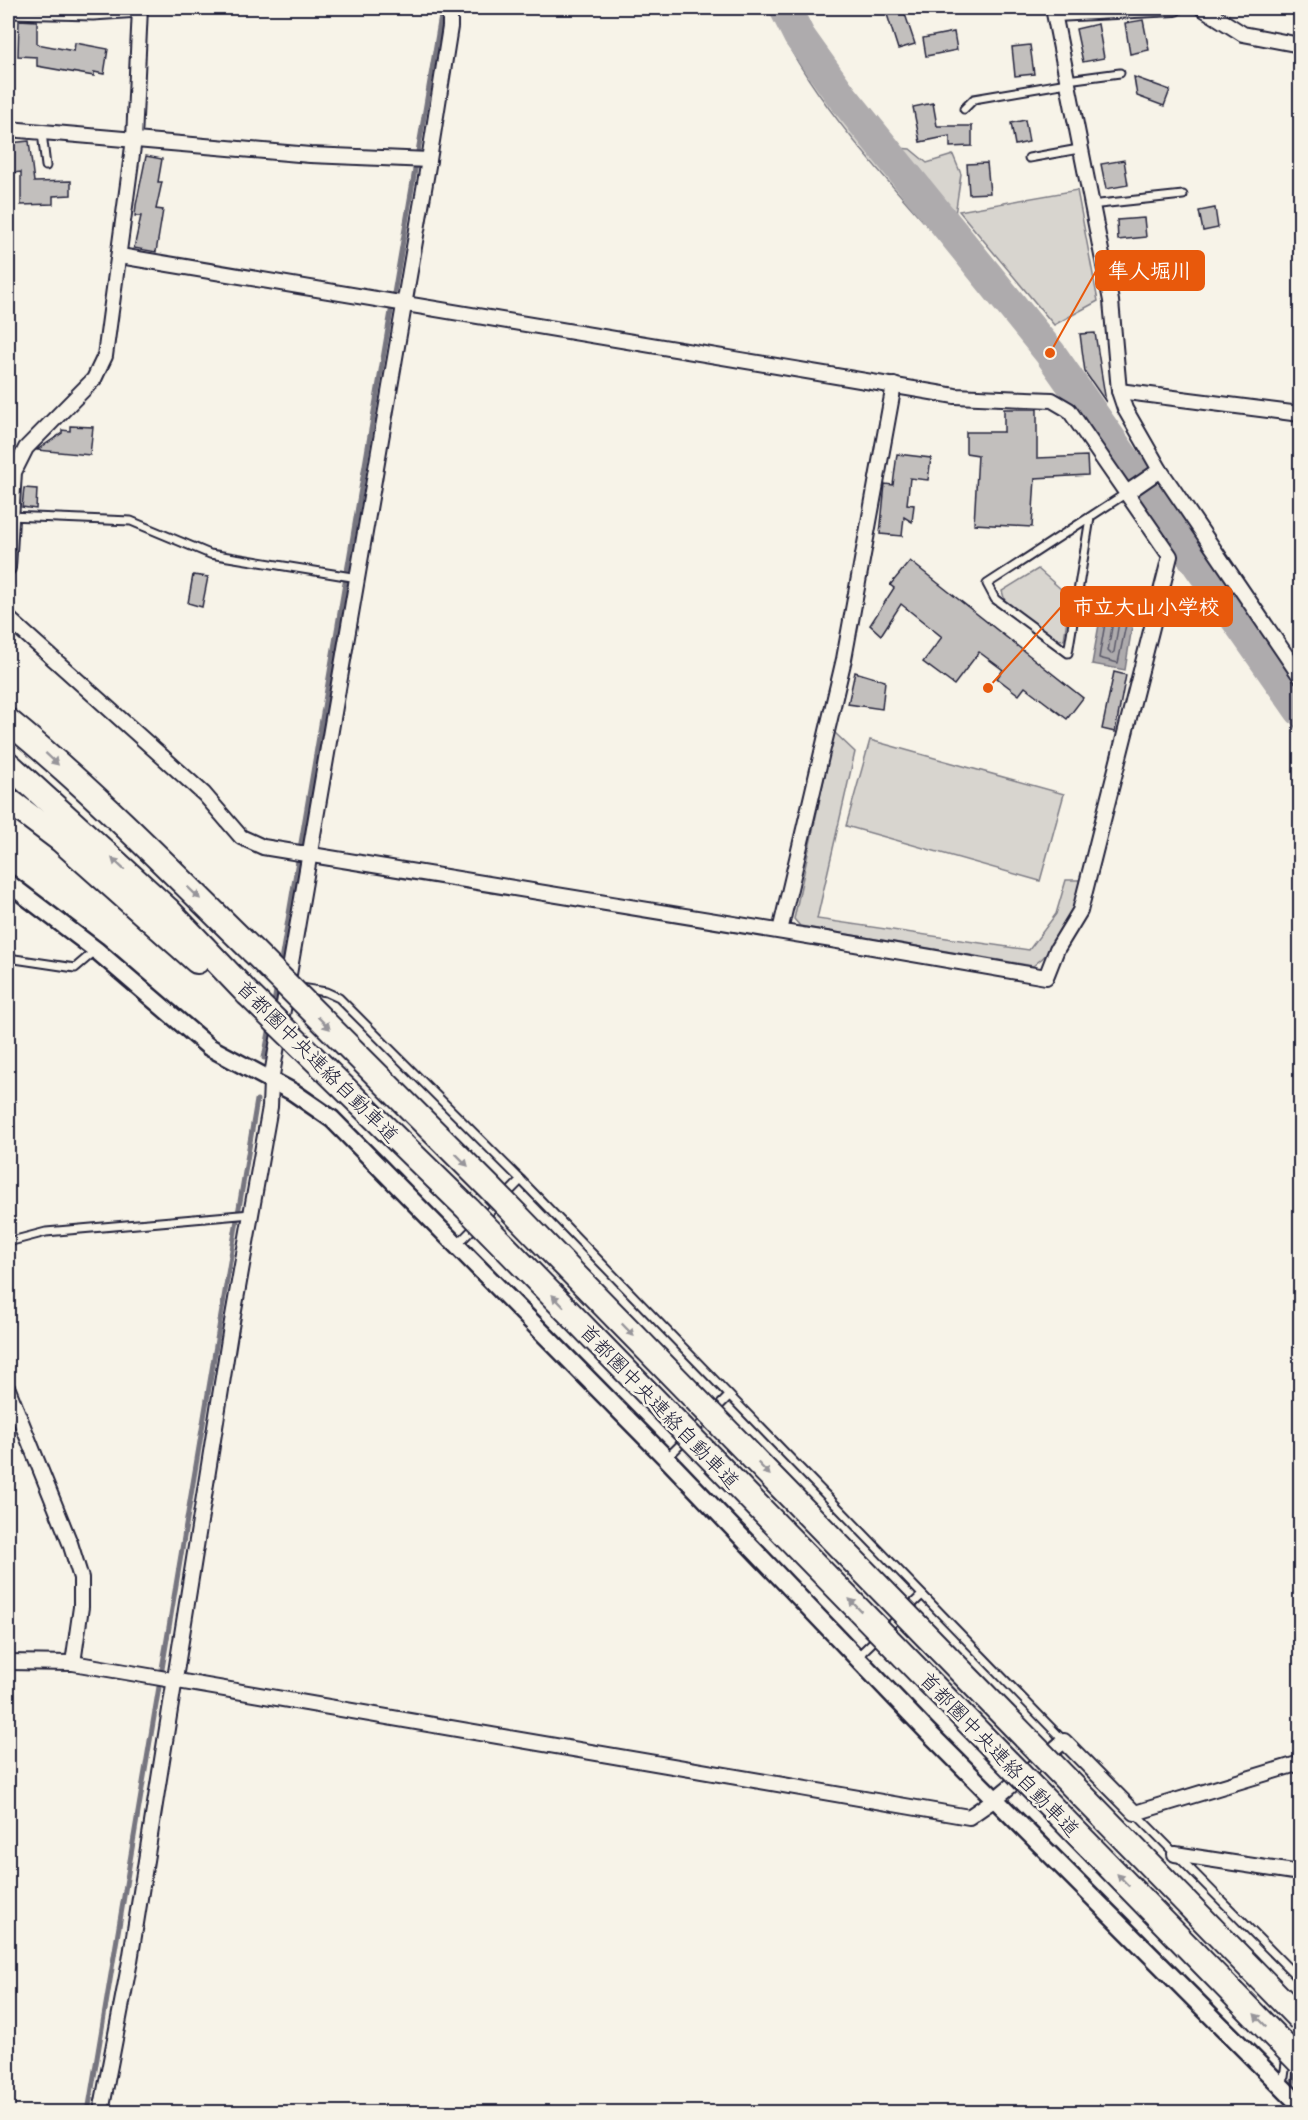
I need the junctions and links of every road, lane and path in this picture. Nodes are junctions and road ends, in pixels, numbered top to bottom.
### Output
1 (450, 8) edge
2 (1175, 8) edge
3 (1202, 8) edge
4 (139, 10) edge
5 (1054, 11) edge
6 (8, 14) edge
7 (1300, 45) edge
8 (1120, 73) dead end
9 (1067, 82) junction
10 (964, 109) dead end
11 (8, 129) edge
12 (42, 133) junction
13 (134, 139) junction
14 (1079, 150) junction
15 (1029, 158) dead end
16 (429, 160) junction
17 (46, 166) dead end
18 (1183, 195) dead end
19 (1090, 205) junction
20 (120, 256) junction
21 (403, 305) junction
22 (894, 386) junction
23 (1119, 391) junction
24 (1300, 414) edge
25 (1156, 473) junction
26 (1128, 492) junction
27 (9, 516) edge
28 (1090, 518) junction
29 (8, 568) edge
30 (358, 578) junction
31 (8, 618) edge
32 (1300, 676) edge
33 (8, 721) edge
34 (8, 764) edge
35 (8, 800) edge
36 (310, 853) junction
37 (8, 883) edge
38 (780, 932) junction
39 (96, 950) junction
40 (8, 958) edge
41 (287, 986) junction
42 (245, 998) junction
43 (271, 1081) junction
44 (521, 1180) junction
45 (251, 1214) junction
46 (8, 1242) edge
47 (458, 1244) junction
48 (8, 1389) edge
49 (729, 1396) junction
50 (666, 1458) junction
51 (922, 1594) junction
52 (857, 1657) junction
53 (8, 1662) edge
54 (73, 1663) junction
55 (173, 1681) junction
56 (1064, 1741) junction
57 (1300, 1763) edge
58 (995, 1799) junction
59 (1135, 1814) junction
60 (1175, 1854) junction
61 (1300, 1873) edge
62 (1300, 1980) edge
63 (1294, 2028) edge
64 (1300, 2062) edge
65 (1282, 2086) junction
66 (1300, 2105) edge
67 (102, 2112) edge

1 - 16 street
2 - 5 street
3 - 7 street
4 - 6 lane
4 - 13 street
5 - 9 street
8 - 9 lane
9 - 10 lane
9 - 14 street
11 - 12 street
12 - 13 street
12 - 17 lane
13 - 16 street
13 - 20 street
14 - 15 lane
14 - 19 street
16 - 21 street
18 - 19 lane
19 - 23 street
20 - 21 street
20 - 27 street
21 - 22 street
21 - 30 street
22 - 26 street
22 - 38 street
23 - 24 street
23 - 25 street
25 - 26 street
25 - 32 street
26 - 28 lane
26 - 38 street
27 - 29 street
27 - 30 lane
28 - 28 lane
30 - 36 street
31 - 36 street
33 -> 63 highway, 首都圏中央連絡自動車道, bridge
42 -> 34 highway, 首都圏中央連絡自動車道
35 - 42 highway
36 - 38 street
36 - 41 street
37 - 39 street
39 - 40 lane
39 - 43 street
41 - 43 street
41 - 44 lane
64 -> 42 highway, 首都圏中央連絡自動車道, bridge
43 - 45 street
43 - 47 street
44 - 47 lane
44 - 49 lane
45 - 46 lane
45 - 55 street
47 - 50 street
48 - 54 street
49 - 50 lane
49 - 51 lane
50 - 52 street
51 - 52 lane
51 - 56 lane
52 - 58 street
53 - 54 street
54 - 55 street
55 - 58 street
55 - 67 street
56 - 58 street
56 - 59 street
57 - 59 street
58 - 65 street
59 - 60 lane
60 - 61 street
60 - 62 lane
62 - 63 lane
63 - 65 lane
65 - 66 street

